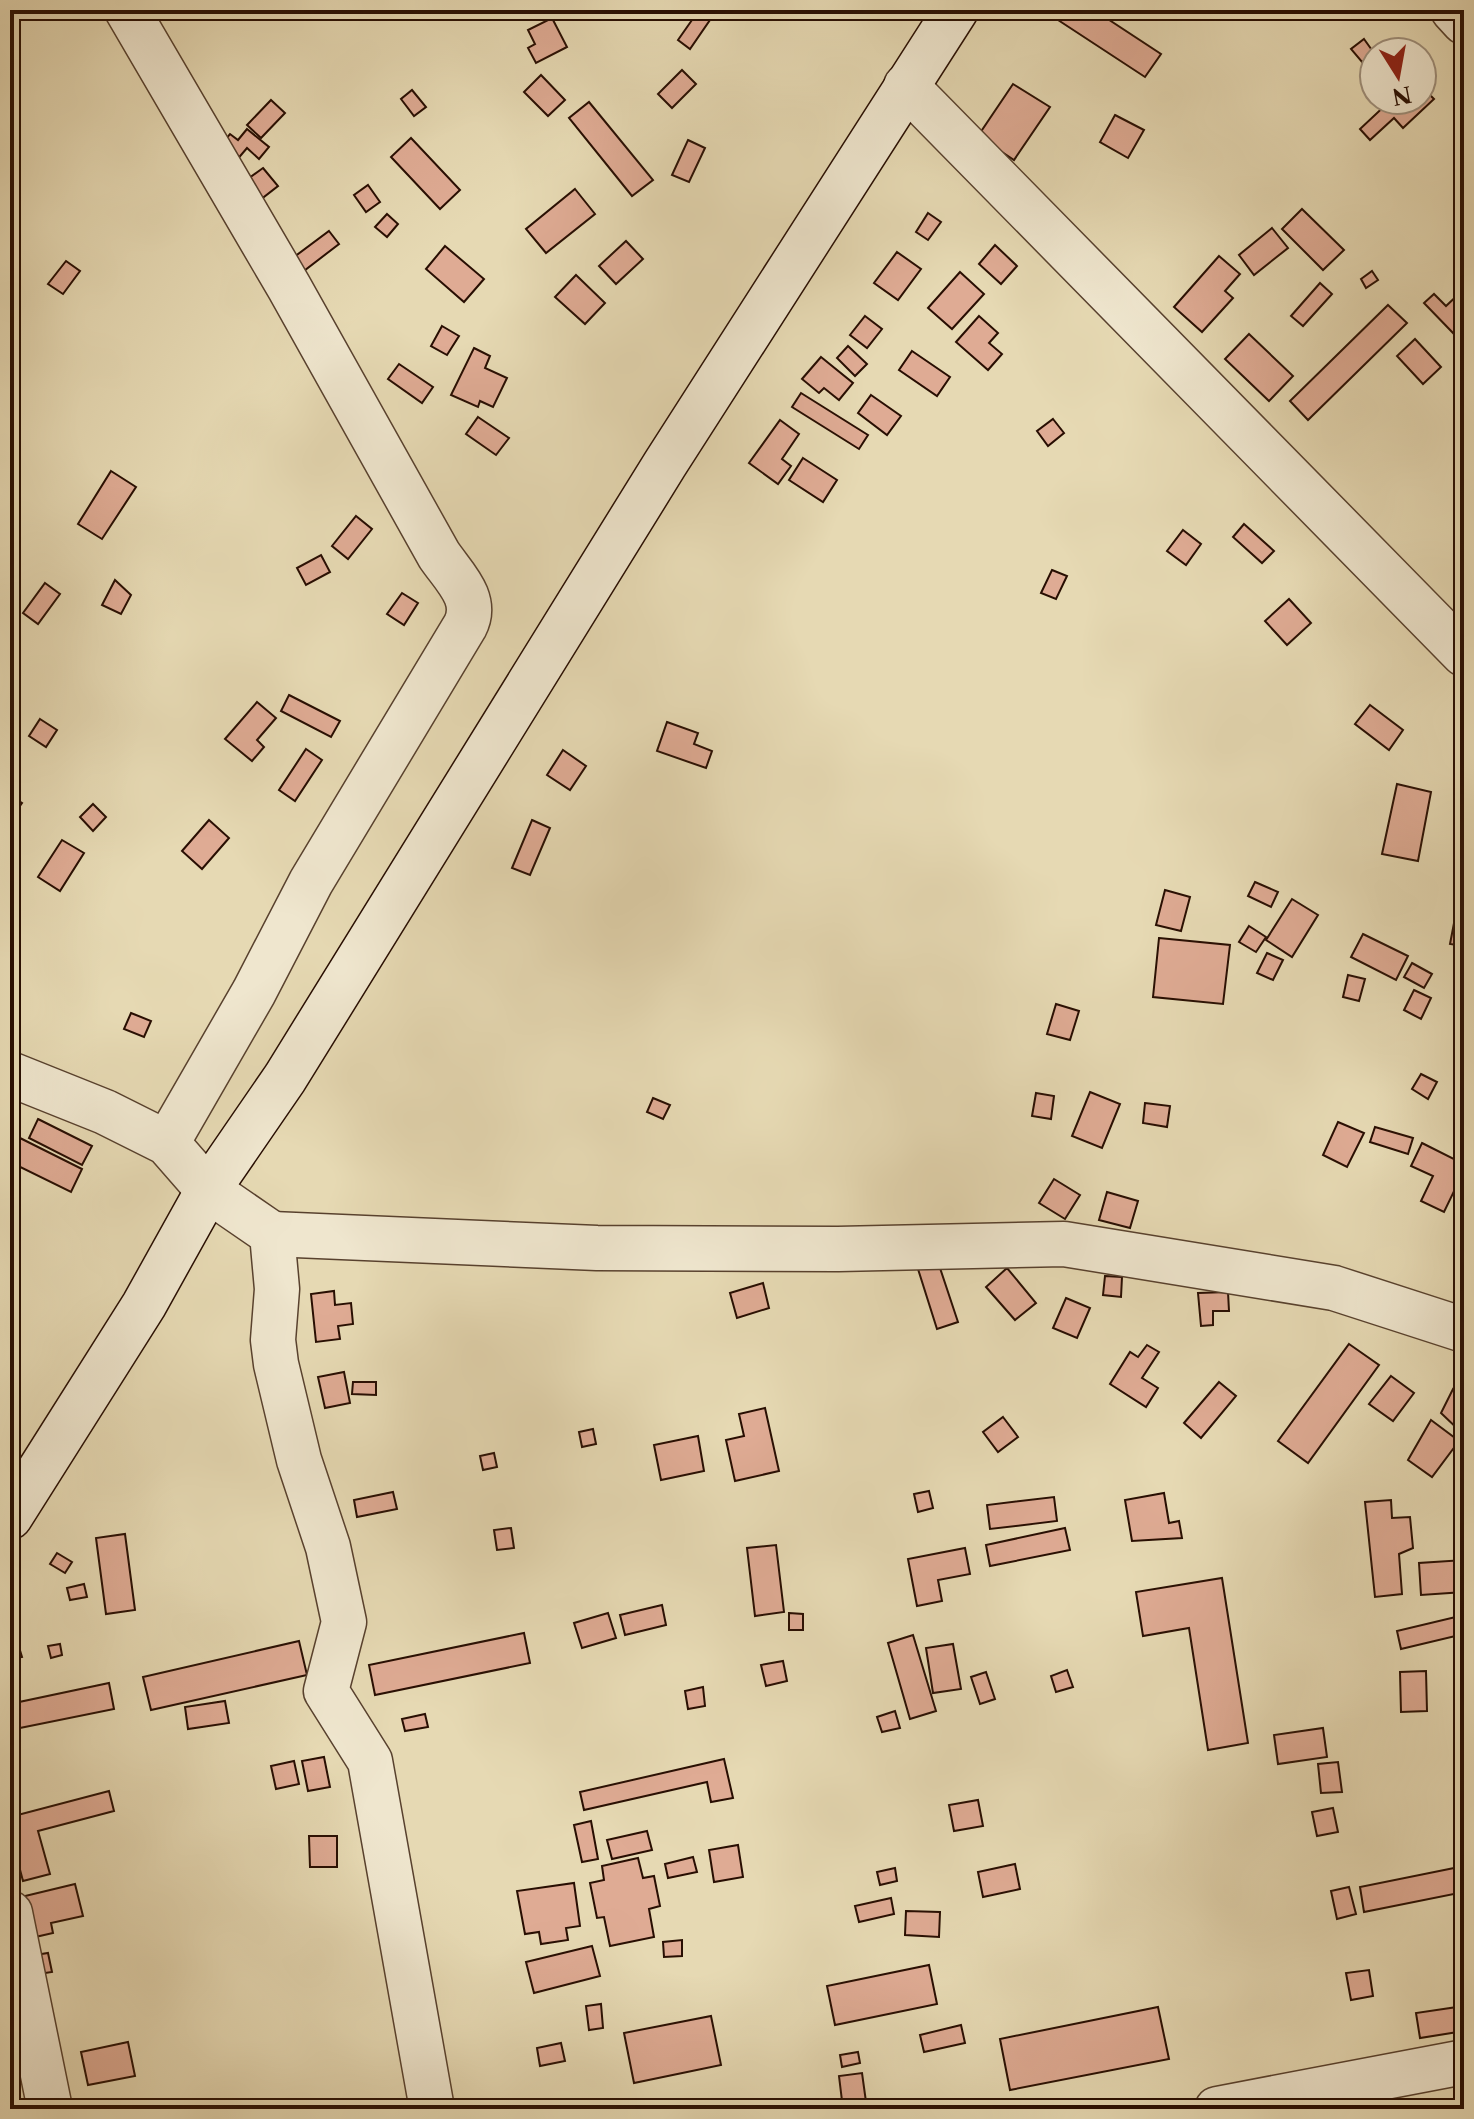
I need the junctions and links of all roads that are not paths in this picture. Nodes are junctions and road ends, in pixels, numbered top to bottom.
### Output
1 (127, 10) edge
2 (956, 10) edge
3 (1453, 10) edge
4 (1464, 22) edge
5 (906, 86) junction
6 (1464, 654) edge
7 (10, 1074) edge
8 (167, 1143) junction
9 (208, 1190) junction
10 (272, 1234) junction
11 (1464, 1330) edge
12 (10, 1517) edge
13 (10, 1913) edge
14 (1464, 2062) edge
15 (50, 2109) edge
16 (432, 2109) edge
17 (1217, 2109) edge

1 - 8 street
2 - 5 street
3 - 4 street
5 - 6 street
5 - 9 street
7 - 8 street
8 - 9 street
9 - 10 street
9 - 12 street
10 - 11 street
10 - 16 street
13 - 15 street
14 - 17 street

